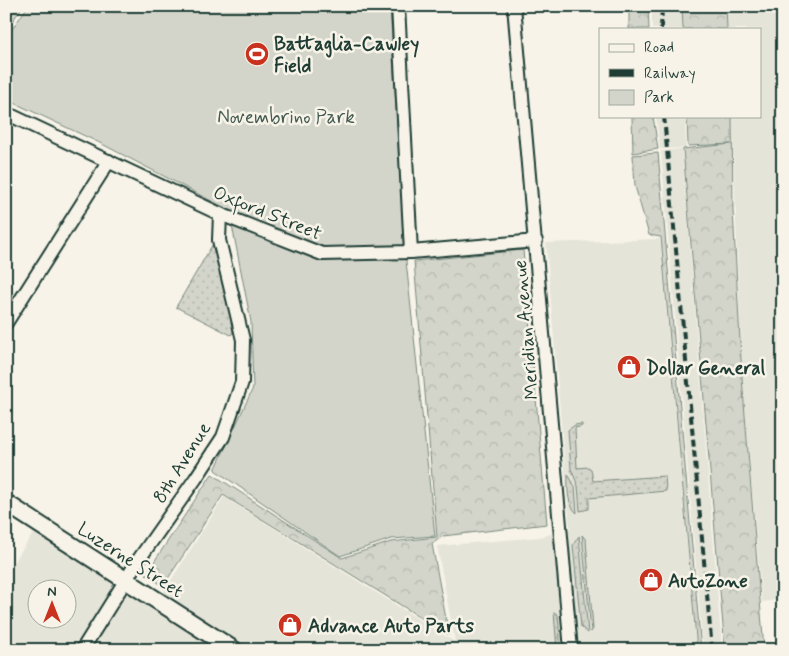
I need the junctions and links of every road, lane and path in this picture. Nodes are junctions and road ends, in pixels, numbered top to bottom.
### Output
1 (398, 6) edge
2 (514, 6) edge
3 (6, 113) edge
4 (109, 161) junction
5 (220, 214) junction
6 (536, 241) junction
7 (411, 252) junction
8 (6, 323) edge
9 (6, 503) edge
10 (126, 580) junction
11 (82, 650) edge
12 (234, 650) edge
13 (571, 650) edge

1 - 7 street
2 - 6 street, Meridian Avenue
3 - 4 street, Oxford Street
4 - 5 street, Oxford Street
4 - 8 street
5 - 7 street, Oxford Street
5 - 10 street, 8th Avenue
6 - 7 street, Oxford Street
6 - 13 street, Meridian Avenue
9 - 10 street, Luzerne Street
10 - 11 street, 8th Avenue
10 - 12 street, Luzerne Street

